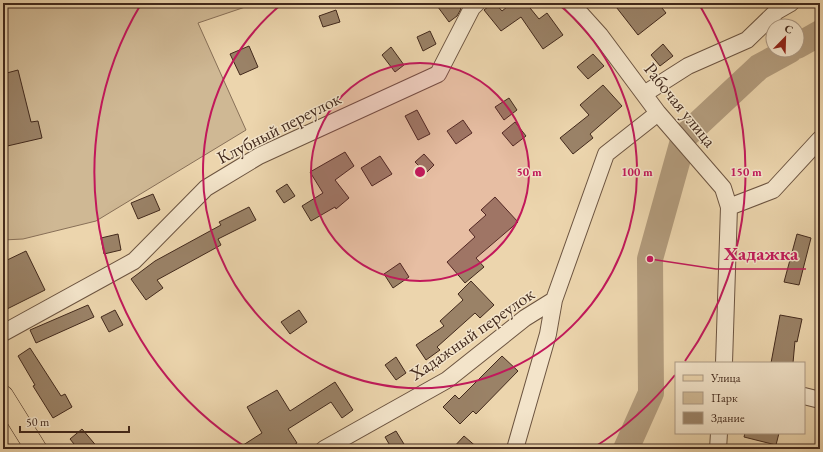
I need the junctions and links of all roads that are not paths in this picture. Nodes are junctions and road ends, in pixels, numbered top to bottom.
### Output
1 (477, 3) edge
2 (571, 3) edge
3 (791, 3) edge
4 (644, 94) junction
5 (658, 113) junction
6 (820, 139) edge
7 (729, 207) junction
8 (554, 300) junction
9 (3, 332) edge
10 (724, 362) edge
11 (3, 396) edge
12 (805, 396) edge
13 (820, 400) edge
14 (36, 449) edge
15 (324, 449) edge
16 (516, 449) edge

1 - 9 street, Клубный переулок
2 - 4 street, Рабочая улица
3 - 4 street
4 - 5 street, Рабочая улица
5 - 7 street, Рабочая улица
5 - 8 street, Хадажный переулок
6 - 7 street
7 - 10 street, Рабочая улица
8 - 15 street, Хадажный переулок
8 - 16 street
11 - 14 main road
12 - 13 street

